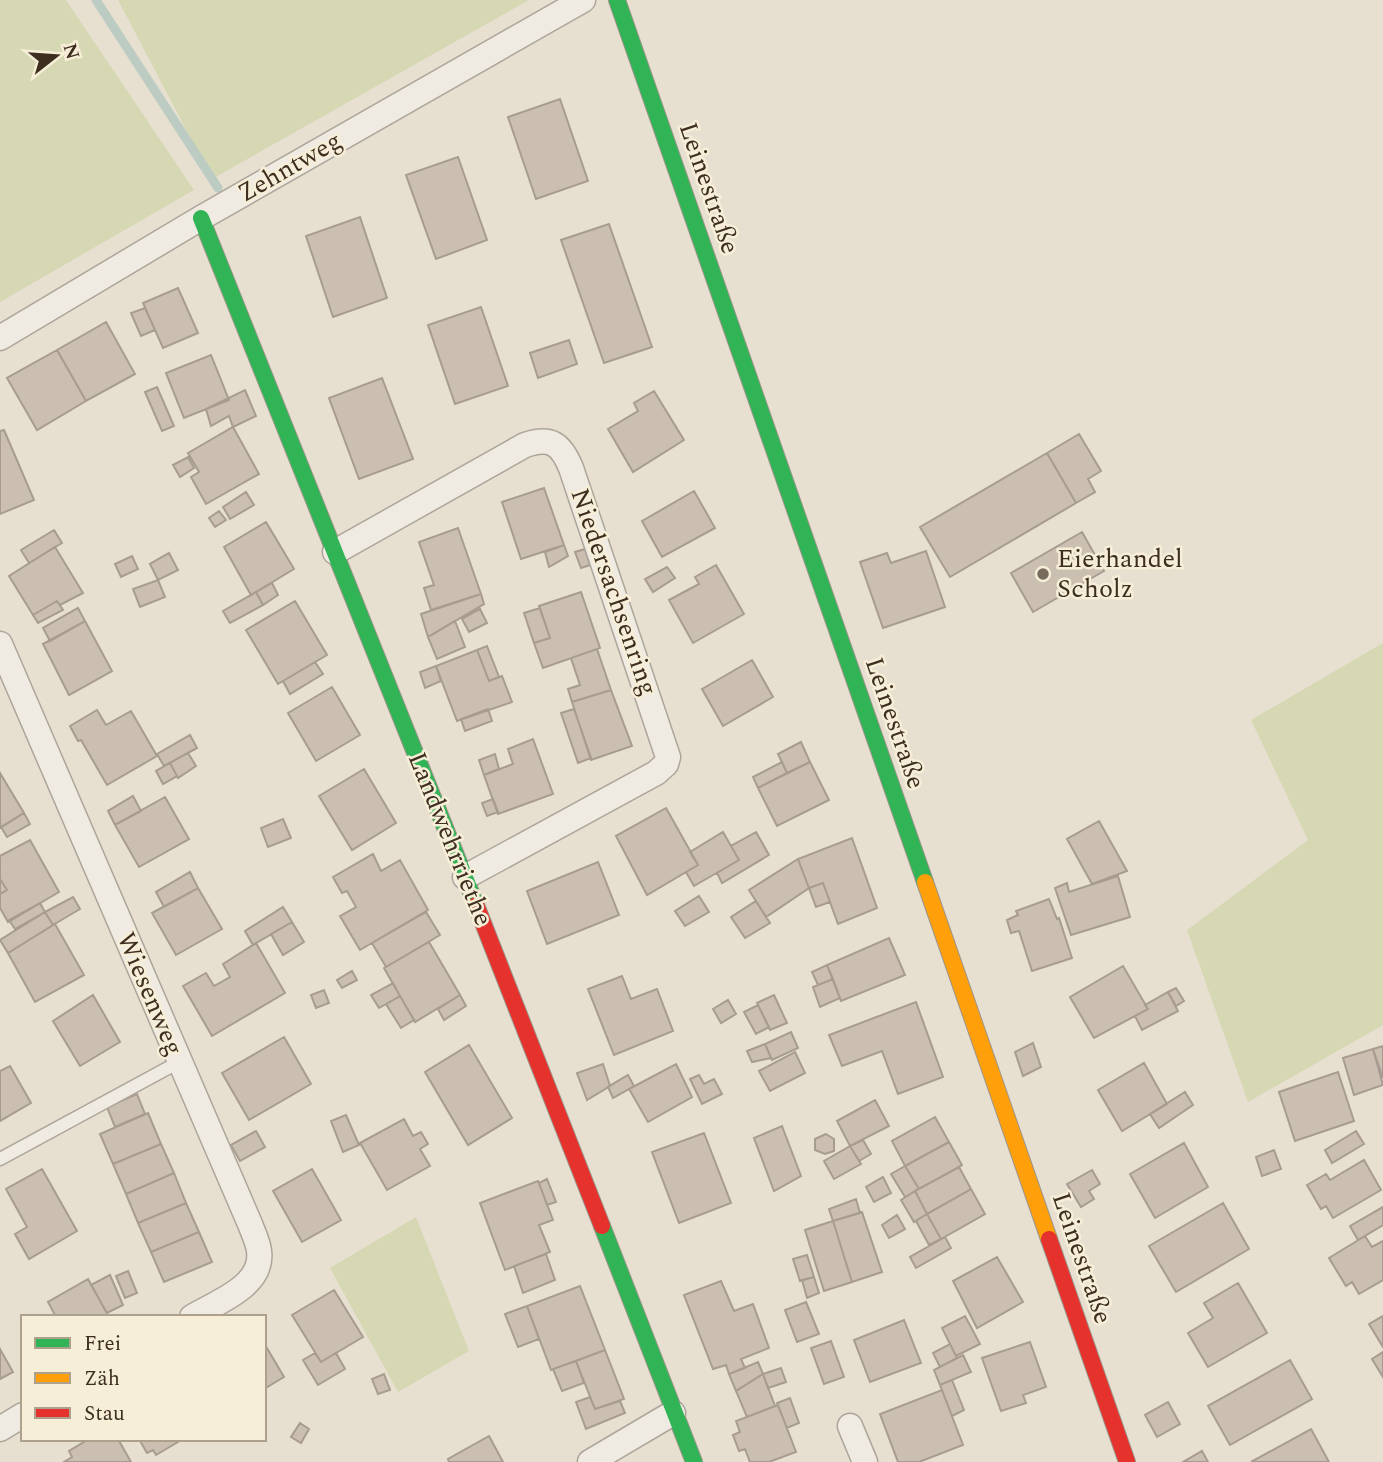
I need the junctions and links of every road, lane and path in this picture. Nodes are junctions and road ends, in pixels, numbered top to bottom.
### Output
1 (583, 0) edge
2 (617, 0) edge
3 (201, 218) junction
4 (0, 338) edge
5 (335, 552) junction
6 (0, 644) edge
7 (465, 877) junction
8 (179, 1062) junction
9 (0, 1159) edge
10 (195, 1315) edge
11 (673, 1413) junction
12 (21, 1416) edge
13 (850, 1426) dead end
14 (0, 1429) edge
15 (590, 1462) edge
16 (694, 1462) edge
17 (865, 1462) edge
18 (1127, 1462) edge

1 - 3 street, Zehntweg
2 - 18 street, Leinestraße
3 - 4 street, Zehntweg
3 - 5 street, Landwehrriethe
5 - 7 street, Landwehrriethe
5 - 7 street, Niedersachsenring
6 - 8 street, Wiesenweg
7 - 11 street, Landwehrriethe
8 - 9 lane
8 - 10 street, Wiesenweg
11 - 15 street
11 - 16 street, Landwehrriethe
12 - 14 street
13 - 17 street

